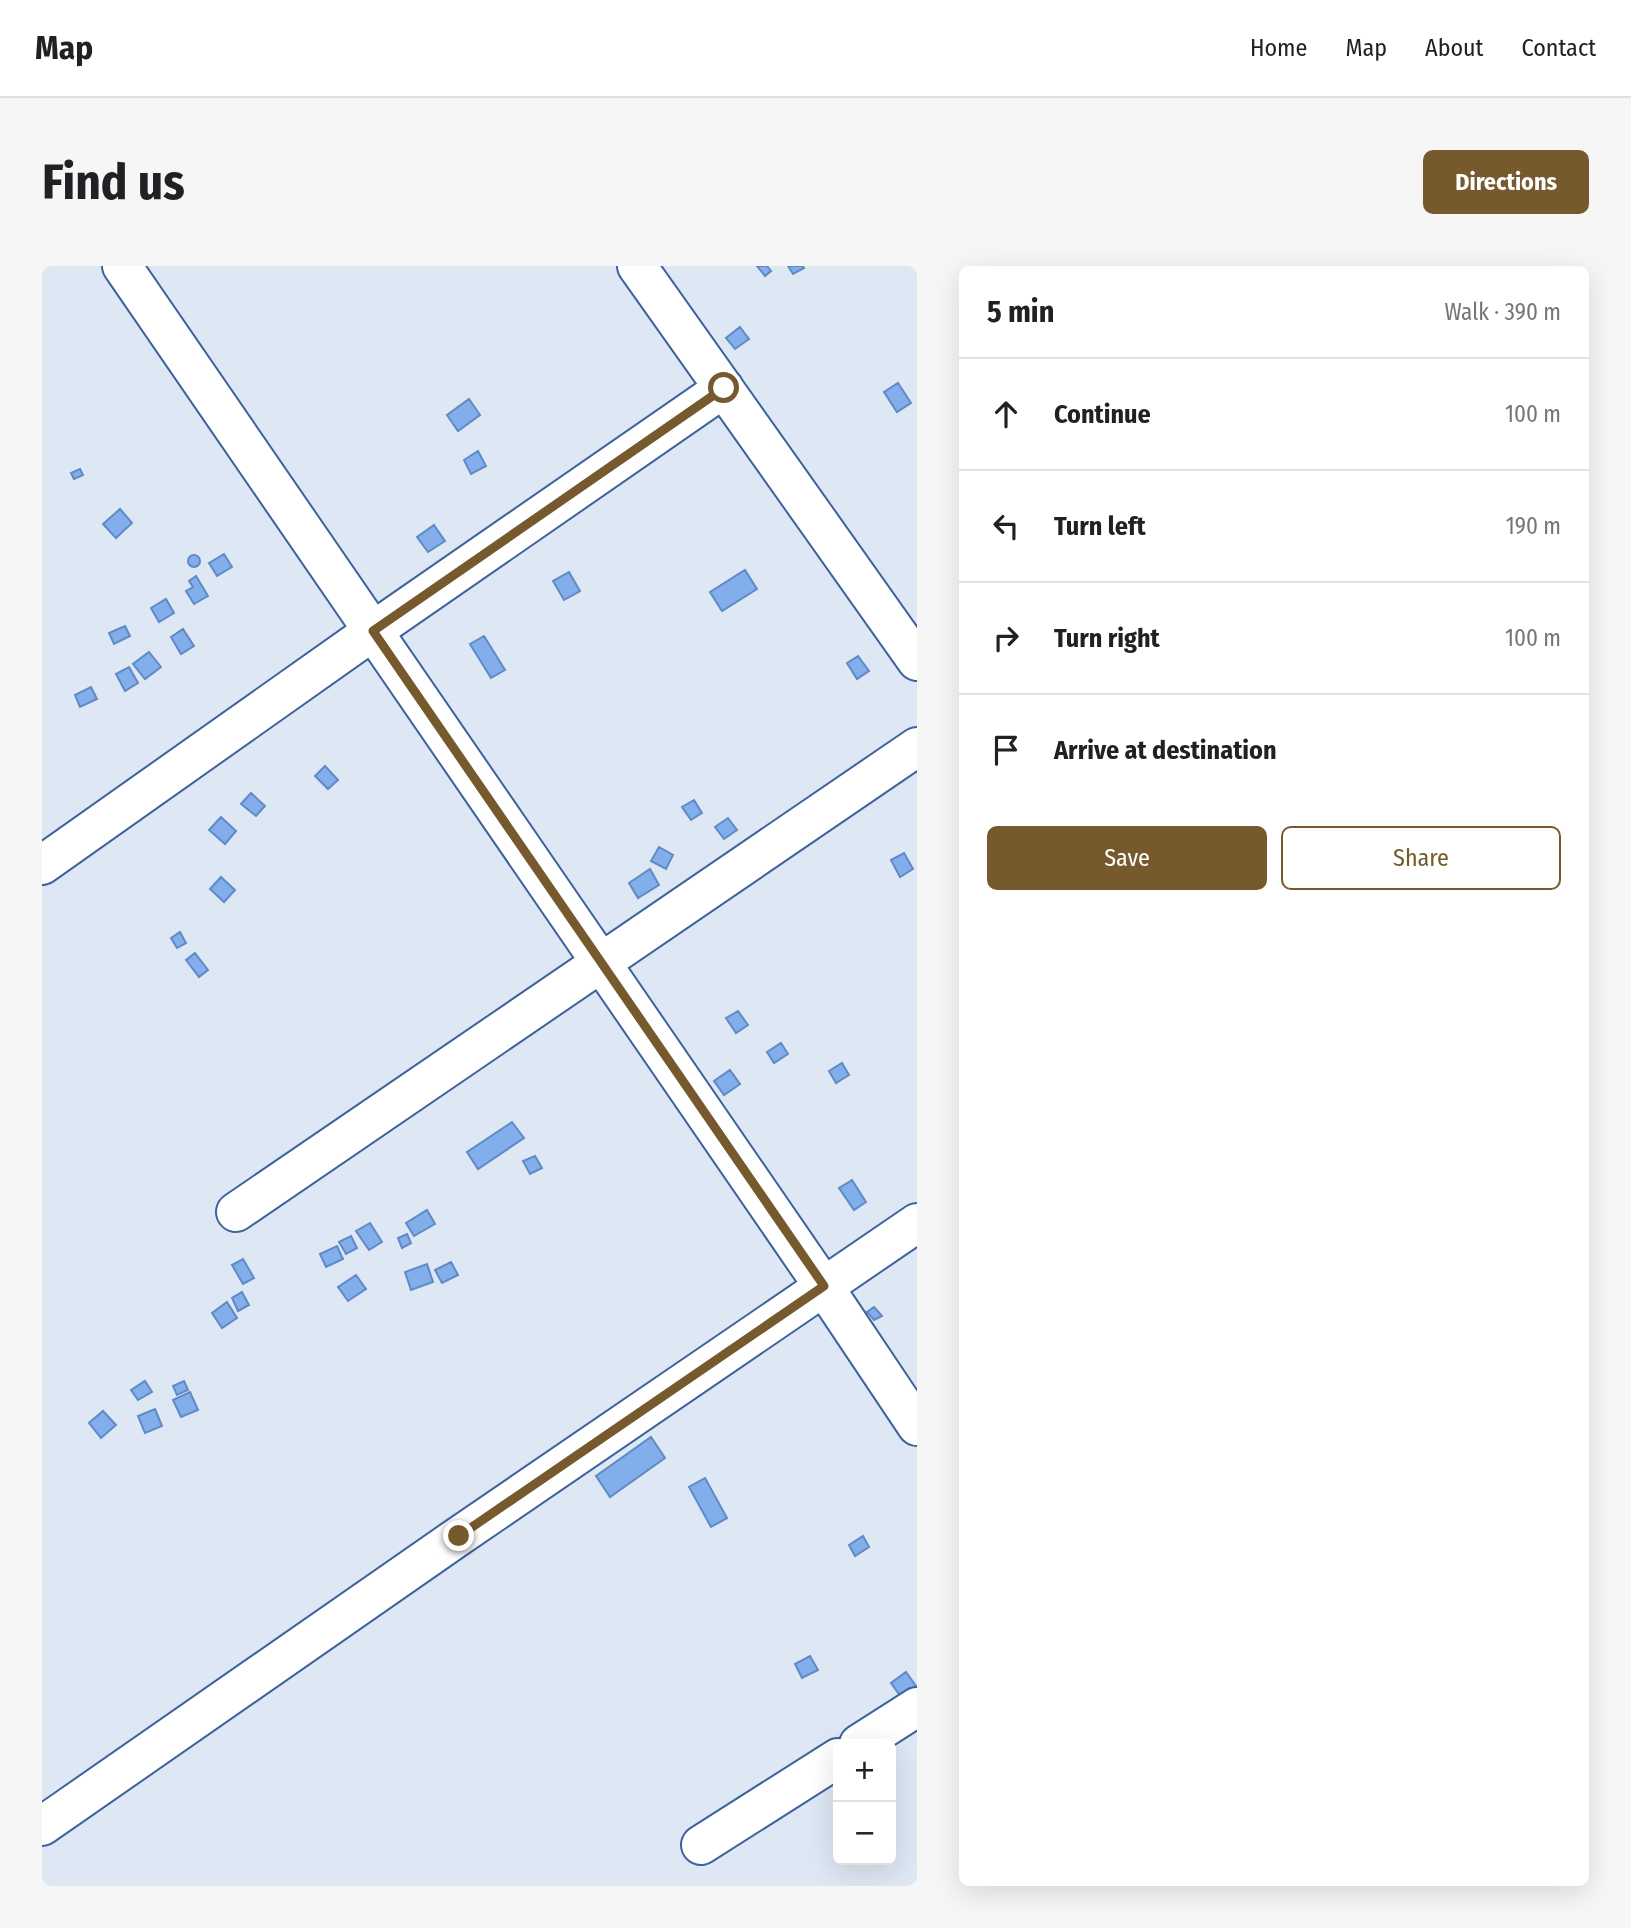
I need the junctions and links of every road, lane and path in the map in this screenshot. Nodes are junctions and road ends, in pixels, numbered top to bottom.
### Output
1 (122, 266) edge
2 (636, 266) edge
3 (724, 388) junction
4 (373, 631) junction
5 (917, 661) edge
6 (917, 747) edge
7 (42, 865) edge
8 (601, 963) junction
9 (236, 1212) dead end
10 (917, 1223) edge
11 (824, 1286) junction
12 (917, 1426) edge
13 (917, 1707) edge
14 (867, 1739) edge
15 (833, 1761) edge
16 (42, 1826) edge
17 (701, 1845) dead end

1 - 4 street
2 - 3 street
3 - 4 street
3 - 5 street
4 - 7 street
4 - 8 street
6 - 8 street
8 - 9 street
8 - 11 street
10 - 11 street
11 - 12 street
11 - 16 street
13 - 14 street
15 - 17 street

